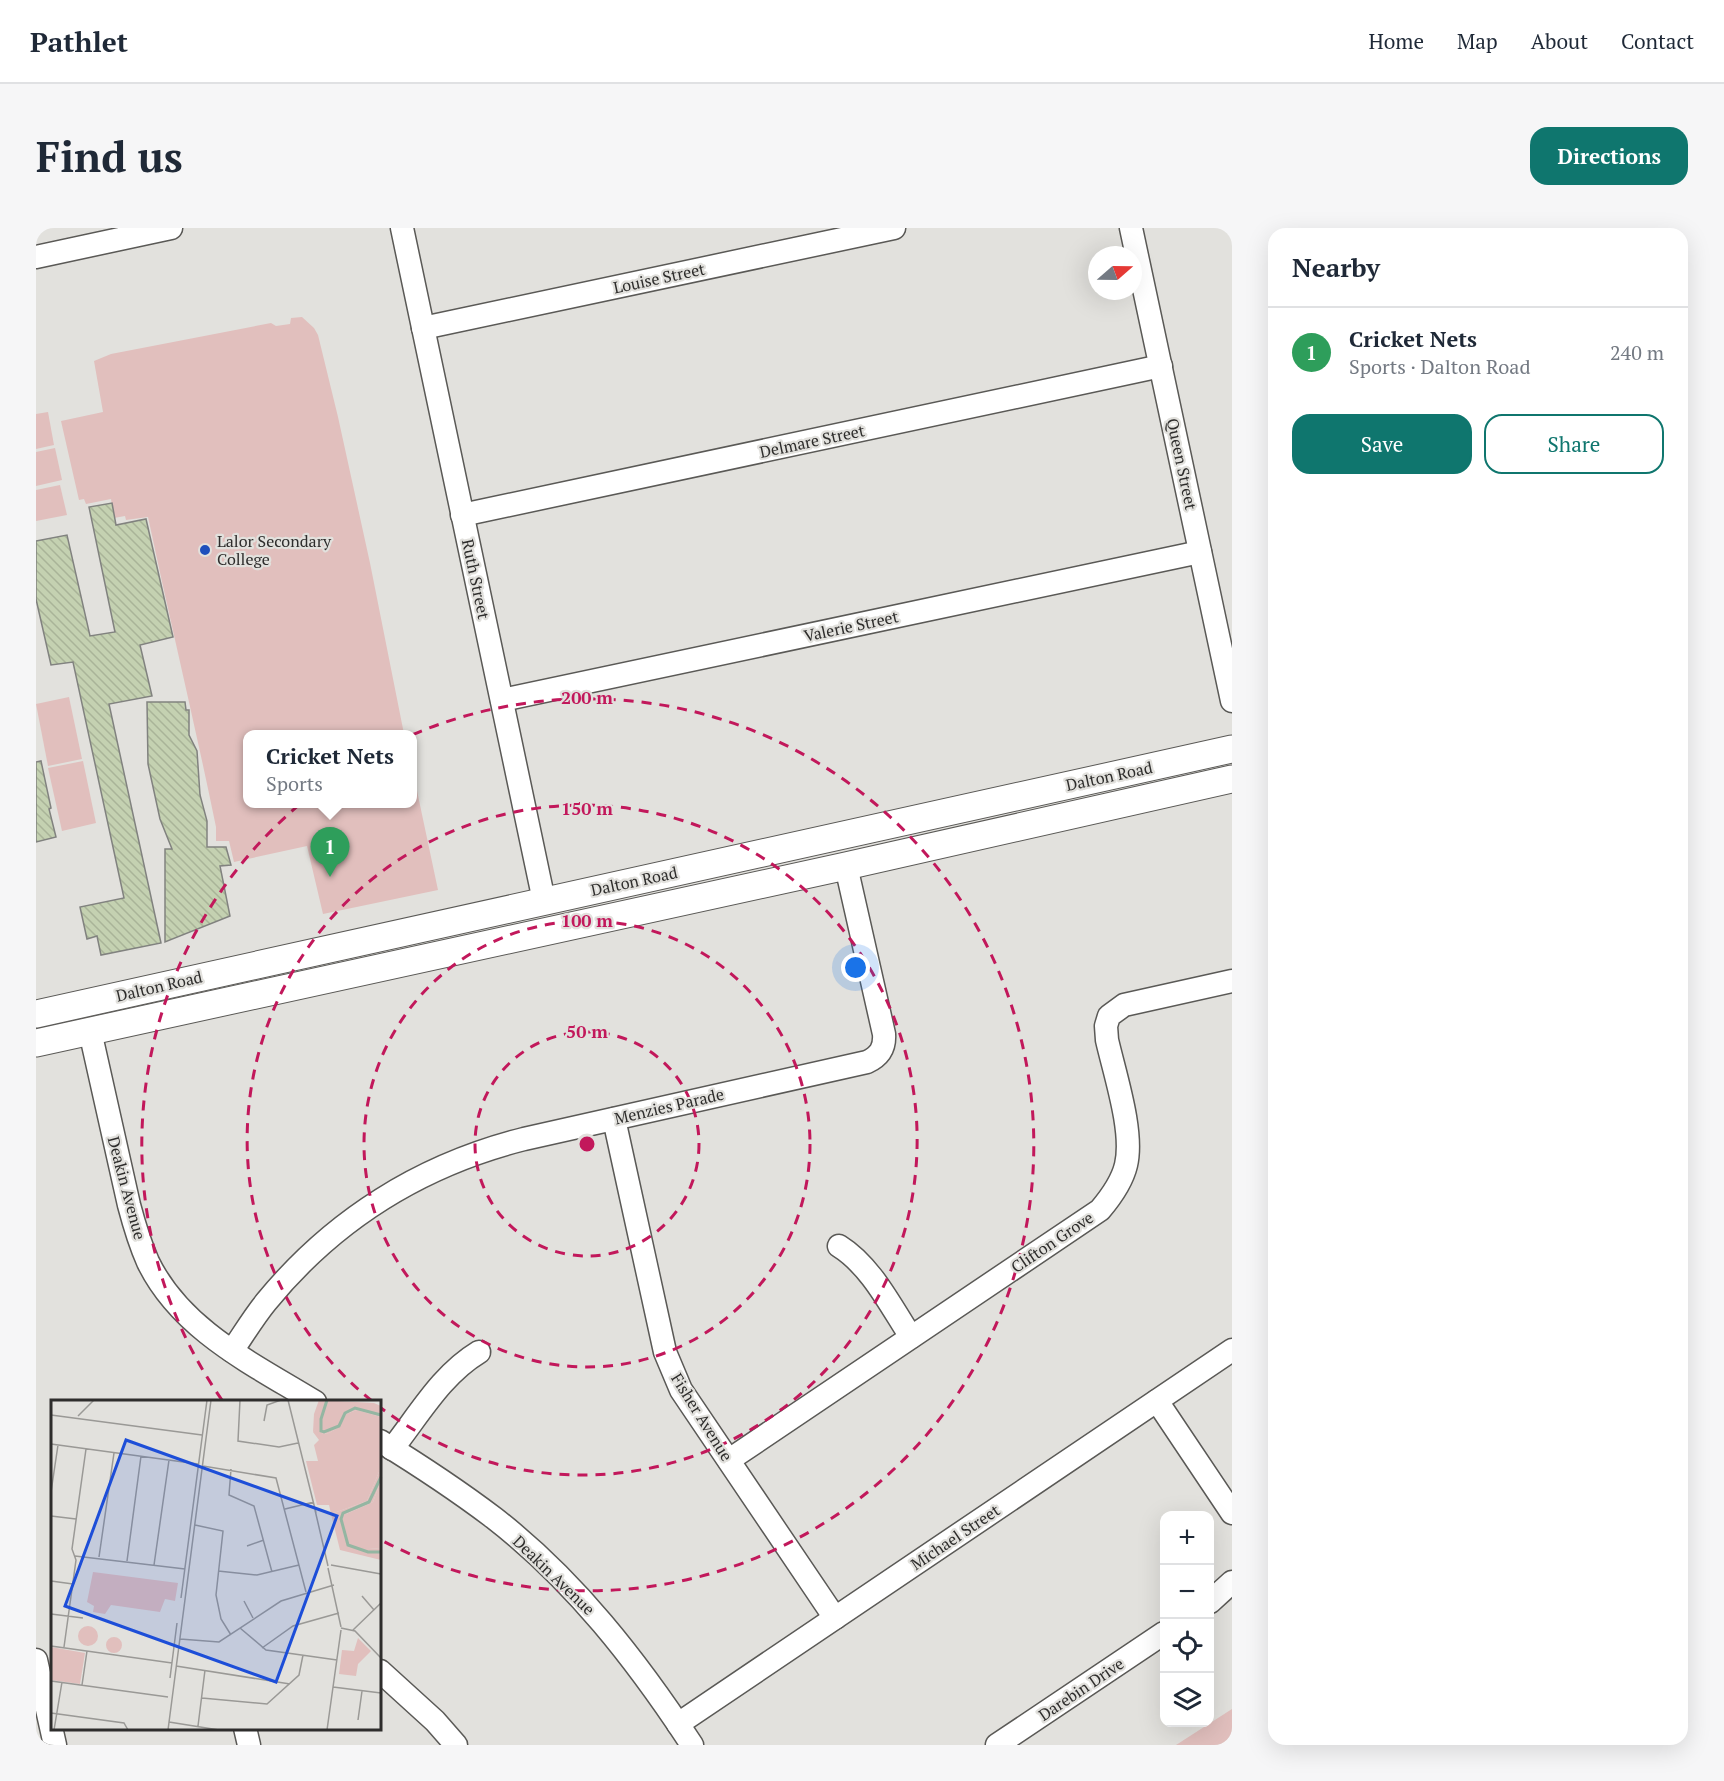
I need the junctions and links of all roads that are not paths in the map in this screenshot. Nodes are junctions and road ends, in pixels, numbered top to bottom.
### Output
1 (171, 228) edge
2 (402, 228) edge
3 (894, 228) edge
4 (1131, 228) edge
5 (36, 257) edge
6 (423, 328) junction
7 (1161, 366) junction
8 (462, 515) junction
9 (1200, 552) junction
10 (502, 700) junction
11 (1232, 701) edge
12 (1232, 749) edge
13 (1232, 779) edge
14 (846, 866) junction
15 (544, 901) junction
16 (550, 930) junction
17 (1232, 981) edge
18 (85, 1003) junction
19 (36, 1014) edge
20 (90, 1031) junction
21 (36, 1043) edge
22 (614, 1119) junction
23 (839, 1246) dead end
24 (911, 1337) junction
25 (1232, 1350) edge
26 (232, 1351) junction
27 (479, 1353) dead end
28 (303, 1398) edge
29 (1157, 1401) junction
30 (386, 1445) edge
31 (729, 1460) junction
32 (1232, 1513) edge
33 (1232, 1582) edge
34 (1232, 1591) edge
35 (1214, 1598) edge
36 (1214, 1600) edge
37 (835, 1618) junction
38 (1160, 1636) edge
39 (36, 1660) edge
40 (381, 1672) edge
41 (678, 1724) junction
42 (51, 1727) edge
43 (52, 1730) edge
44 (245, 1730) edge
45 (55, 1745) edge
46 (249, 1745) edge
47 (456, 1745) edge
48 (692, 1745) edge
49 (997, 1745) edge

1 - 5 street
2 - 6 street, Ruth Street
3 - 6 street, Louise Street
4 - 7 street, Queen Street
6 - 8 street, Ruth Street
7 - 8 street, Delmare Street
7 - 9 street, Queen Street
8 - 10 street, Ruth Street
9 - 10 street, Valerie Street
9 - 11 street, Queen Street
10 - 15 street, Ruth Street
12 - 15 main road, Dalton Road
13 - 14 main road, Dalton Road
14 - 16 main road, Dalton Road
14 - 22 street, Menzies Parade
15 - 16 main road, Ruth Street
15 - 18 main road, Dalton Road
16 - 20 main road, Dalton Road
17 - 24 street, Clifton Grove
18 - 19 main road, Dalton Road
18 - 20 main road, Deakin Avenue
20 - 21 main road, Dalton Road
20 - 26 street, Deakin Avenue
22 - 26 street, Menzies Parade
22 - 31 street, Fisher Avenue
23 - 24 street
24 - 31 street, Clifton Grove
25 - 29 street, Michael Street
26 - 28 street, Deakin Avenue
27 - 30 street
29 - 32 street
29 - 37 street, Michael Street
30 - 41 street, Deakin Avenue
31 - 37 street, Fisher Avenue
33 - 35 street
34 - 36 street
37 - 41 street, Michael Street
38 - 49 street, Darebin Drive
39 - 42 street
40 - 47 street
41 - 48 street, Deakin Avenue
43 - 45 street
44 - 46 street

